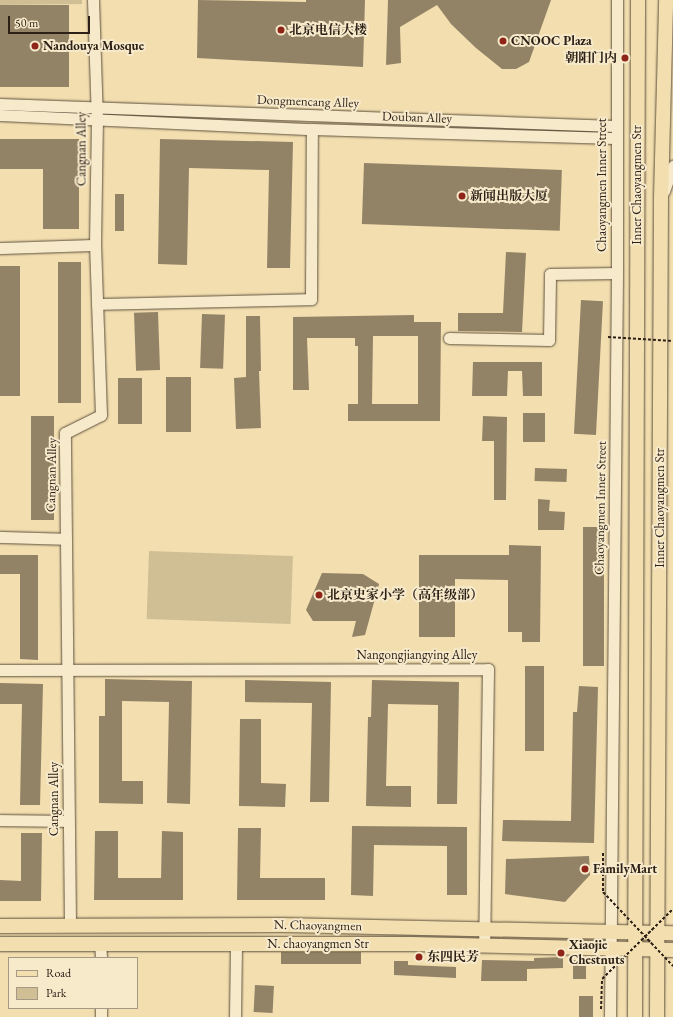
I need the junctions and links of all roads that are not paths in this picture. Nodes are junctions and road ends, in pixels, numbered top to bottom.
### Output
1 (93, 0) edge
2 (617, 0) edge
3 (638, 0) edge
4 (666, 0) edge
5 (0, 104) edge
6 (96, 108) junction
7 (0, 115) edge
8 (97, 120) junction
9 (615, 126) junction
10 (312, 129) junction
11 (615, 138) junction
12 (673, 166) edge
13 (661, 197) junction
14 (95, 245) junction
15 (0, 248) edge
16 (617, 273) junction
17 (97, 304) junction
18 (449, 338) dead end
19 (0, 536) edge
20 (66, 539) junction
21 (68, 668) junction
22 (0, 670) edge
23 (0, 820) edge
24 (68, 821) junction
25 (70, 924) junction
26 (0, 926) edge
27 (485, 930) junction
28 (611, 932) junction
29 (673, 933) edge
30 (646, 934) junction
31 (100, 943) junction
32 (236, 943) junction
33 (0, 944) edge
34 (484, 946) junction
35 (610, 950) junction
36 (635, 950) junction
37 (673, 950) edge
38 (658, 951) junction
39 (100, 957) edge
40 (235, 1017) edge
41 (610, 1017) edge
42 (635, 1017) edge
43 (657, 1017) edge

1 - 6 street, Cangnan Alley
2 - 9 street, Chaoyangmen Inner Street
3 - 30 main road, Inner Chaoyangmen Str
4 - 13 main road, Inner Chaoyangmen Str
5 - 6 street, Dongmencang Alley
6 - 8 street, Cangnan Alley
6 - 9 street, Dongmencang Alley
7 - 8 street
8 - 10 street, Douban Alley
8 - 14 street, Cangnan Alley
9 - 11 street, Chaoyangmen Inner Street
10 - 11 street, Douban Alley
10 - 17 street
11 - 16 street, Chaoyangmen Inner Street
12 - 13 street
13 - 30 main road, Inner Chaoyangmen Str
14 - 15 street
14 - 17 street, Cangnan Alley
16 - 18 street
16 - 28 street, Chaoyangmen Inner Street
17 - 20 street, Cangnan Alley
19 - 20 street
20 - 21 street, Cangnan Alley
21 - 22 street
21 - 24 street, Cangnan Alley
21 - 27 street, Nangongjiangying Alley
23 - 24 street
24 - 25 street, Cangnan Alley
25 - 26 main road, N. Chaoyangmen
25 - 27 main road, N. Chaoyangmen
27 - 28 main road, N. Chaoyangmen
27 - 34 street, Nangongjiangying Alley
28 - 30 main road, N. Chaoyangmen
28 - 35 street, Chaoyangmen Inner Street
29 - 30 main road, N. Chaoyangmen
30 - 36 main road, Inner Chaoyangmen Str
30 - 38 main road, Inner Chaoyangmen Str
31 - 32 main road, N. chaoyangmen Str
31 - 33 main road, N. chaoyangmen Str
31 - 39 street
32 - 34 main road, N. chaoyangmen Str
32 - 40 street
34 - 35 main road, N. chaoyangmen Str
35 - 36 main road, N. chaoyangmen Str
35 - 41 street, Chaoyangmen Inner Street
36 - 38 main road, N. chaoyangmen Str
36 - 42 main road, Inner Chaoyangmen Str
37 - 38 main road, N. chaoyangmen Str
38 - 43 main road, Inner Chaoyangmen Str

